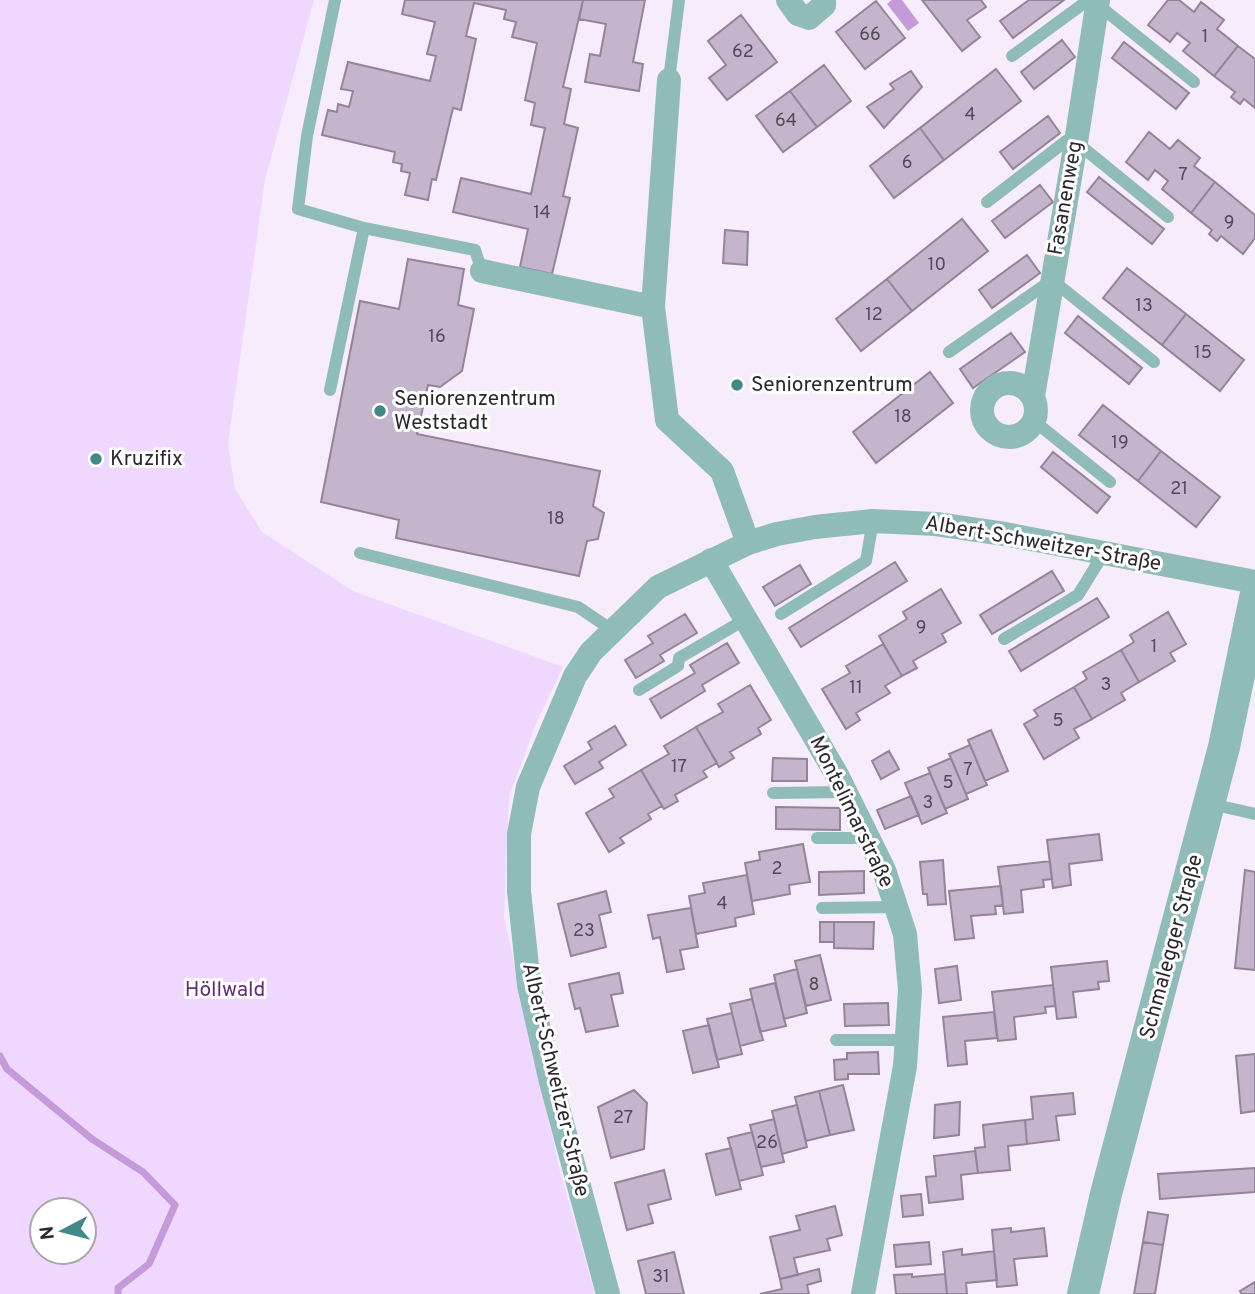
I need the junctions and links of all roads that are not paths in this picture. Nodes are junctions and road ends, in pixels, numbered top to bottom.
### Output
1 (335, 0) edge
2 (679, 0) edge
3 (788, 0) edge
4 (824, 0) edge
5 (1097, 2) edge
6 (1013, 56) dead end
7 (669, 80) joint
8 (1194, 82) dead end
9 (1076, 142) junction
10 (987, 202) dead end
11 (1168, 217) dead end
12 (364, 228) junction
13 (482, 271) joint
14 (1052, 280) junction
15 (653, 307) junction
16 (949, 352) dead end
17 (1154, 362) dead end
18 (330, 390) dead end
19 (1032, 396) junction
20 (1034, 421) junction
21 (1110, 482) dead end
22 (873, 522) junction
23 (748, 543) junction
24 (1104, 553) junction
25 (360, 554) dead end
26 (710, 560) junction
27 (1255, 582) edge
28 (1255, 598) edge
29 (781, 614) dead end
30 (746, 619) junction
31 (612, 630) junction
32 (1004, 639) dead end
33 (639, 690) dead end
34 (845, 792) junction
35 (774, 793) dead end
36 (1209, 804) junction
37 (1255, 814) edge
38 (817, 838) dead end
39 (868, 838) junction
40 (896, 907) junction
41 (822, 908) dead end
42 (836, 1040) dead end
43 (907, 1040) junction
44 (608, 1294) edge
45 (863, 1294) edge
46 (1083, 1294) edge

1 - 12 lane
2 - 7 lane
3 - 4 street
5 - 6 lane
5 - 8 lane
5 - 9 street, Fasanenweg
7 - 15 street
9 - 10 lane
9 - 11 lane
9 - 14 street, Fasanenweg
12 - 13 lane
12 - 18 lane
13 - 15 street
14 - 16 lane
14 - 17 lane
14 - 19 street, Fasanenweg
15 - 23 street
19 - 20 street, Fasanenweg
19 - 20 street
20 - 21 lane
22 - 23 street, Albert-Schweitzer-Straße
22 - 24 street, Albert-Schweitzer-Straße
22 - 29 lane
23 - 26 street, Albert-Schweitzer-Straße
24 - 27 street, Albert-Schweitzer-Straße
24 - 32 lane
25 - 31 lane
26 - 30 street, Montelimarstraße
26 - 31 street, Albert-Schweitzer-Straße
28 - 36 street, Schmalegger Straße
30 - 33 lane
30 - 34 street, Montelimarstraße
31 - 44 street, Albert-Schweitzer-Straße
34 - 35 lane
34 - 39 street, Montelimarstraße
36 - 37 lane
36 - 46 street, Schmalegger Straße
38 - 39 lane
39 - 40 street, Montelimarstraße
40 - 41 lane
40 - 43 street, Montelimarstraße
42 - 43 lane
43 - 45 street, Montelimarstraße

